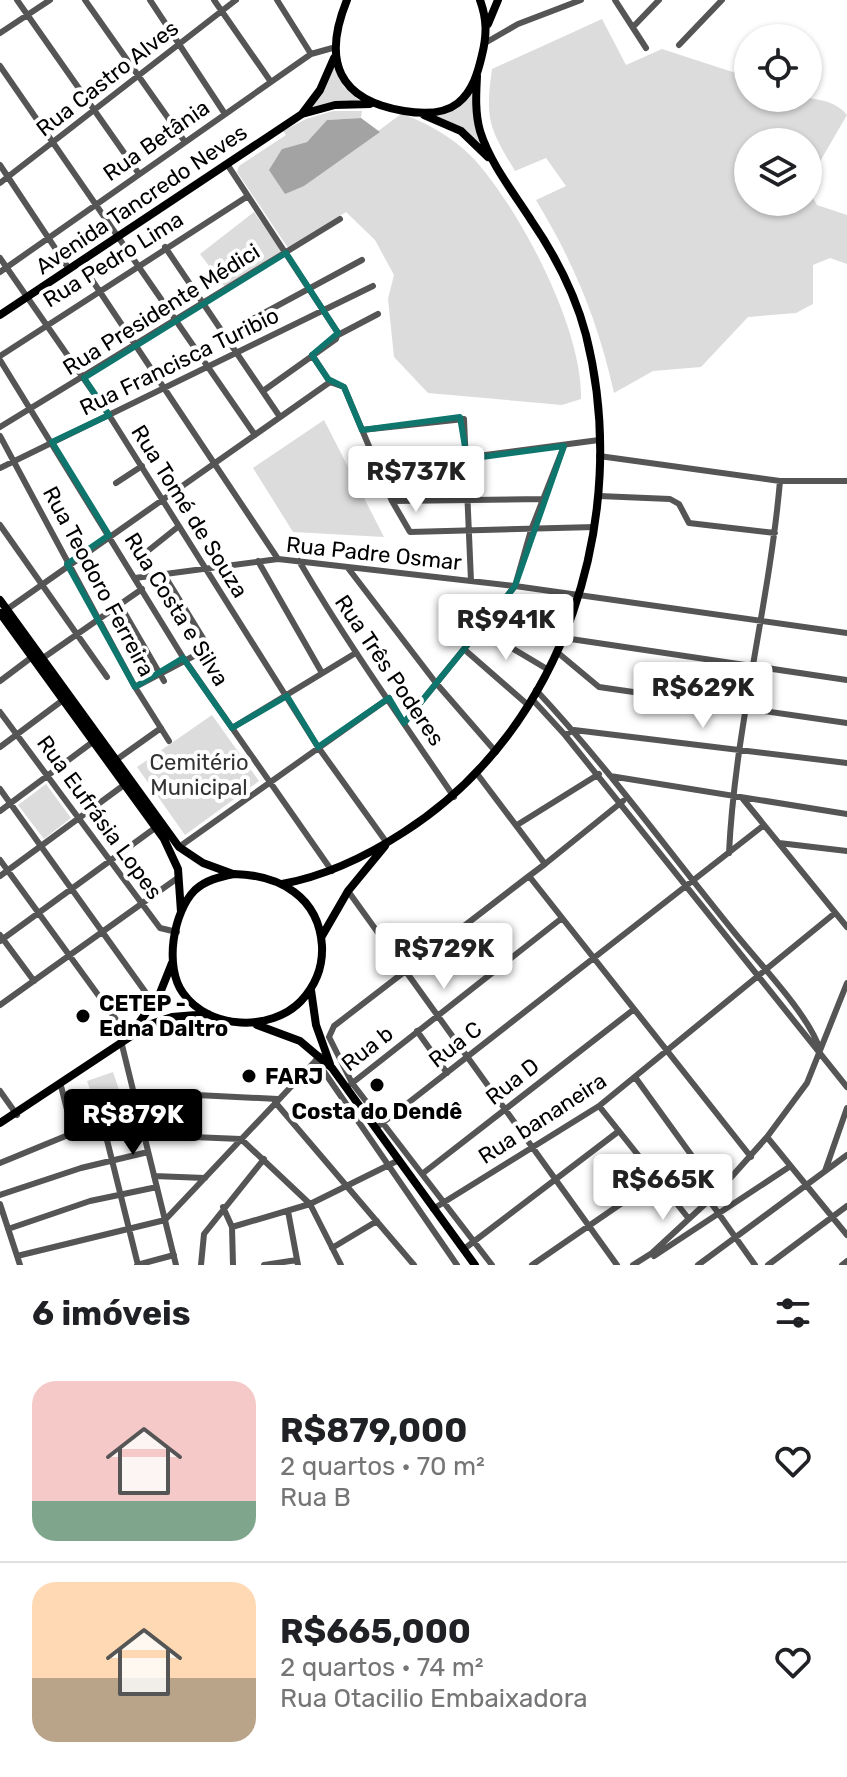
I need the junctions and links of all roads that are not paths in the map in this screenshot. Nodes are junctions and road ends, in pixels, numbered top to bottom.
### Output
1 (17, 0) edge
2 (50, 0) edge
3 (85, 0) edge
4 (150, 0) edge
5 (214, 0) edge
6 (236, 0) edge
7 (277, 0) edge
8 (480, 0) edge
9 (498, 0) edge
10 (581, 0) edge
11 (615, 0) edge
12 (659, 0) edge
13 (722, 0) edge
14 (346, 1) edge
15 (222, 11) junction
16 (27, 15) junction
17 (633, 27) junction
18 (487, 29) junction
19 (0, 33) edge
20 (485, 43) junction
21 (179, 45) junction
22 (679, 45) dead end
23 (336, 47) junction
24 (646, 48) dead end
25 (311, 54) junction
26 (334, 58) junction
27 (0, 66) edge
28 (477, 76) junction
29 (139, 77) junction
30 (271, 82) junction
31 (370, 104) junction
32 (96, 112) junction
33 (225, 114) junction
34 (302, 114) junction
35 (422, 114) junction
36 (185, 142) junction
37 (54, 143) junction
38 (227, 164) junction
39 (0, 165) edge
40 (499, 170) junction
41 (139, 174) junction
42 (8, 177) junction
43 (0, 183) edge
44 (248, 196) junction
45 (95, 205) junction
46 (340, 219) dead end
47 (118, 236) junction
48 (48, 237) junction
49 (165, 247) junction
50 (286, 253) junction
51 (0, 258) edge
52 (362, 260) dead end
53 (80, 262) junction
54 (137, 265) junction
55 (69, 269) junction
56 (3, 270) edge
57 (373, 286) dead end
58 (309, 288) junction
59 (98, 290) junction
60 (28, 296) junction
61 (204, 304) junction
62 (323, 311) junction
63 (378, 314) dead end
64 (0, 315) edge
65 (176, 321) junction
66 (249, 321) dead end
67 (47, 322) junction
68 (337, 337) junction
69 (137, 345) junction
70 (237, 353) junction
71 (312, 355) junction
72 (0, 356) edge
73 (208, 367) junction
74 (84, 378) junction
75 (330, 382) junction
76 (164, 388) junction
77 (263, 391) junction
78 (32, 411) junction
79 (109, 415) junction
80 (280, 417) junction
81 (0, 427) edge
82 (362, 430) junction
83 (255, 435) junction
84 (0, 436) edge
85 (599, 440) junction
86 (52, 442) junction
87 (564, 446) junction
88 (599, 456) junction
89 (467, 459) junction
90 (14, 461) junction
91 (214, 464) junction
92 (142, 466) junction
93 (0, 468) edge
94 (378, 469) junction
95 (780, 481) junction
96 (847, 481) edge
97 (116, 483) dead end
98 (599, 496) junction
99 (162, 497) junction
100 (543, 499) junction
101 (392, 501) junction
102 (469, 501) junction
103 (0, 525) edge
104 (179, 526) junction
105 (595, 527) junction
106 (531, 530) junction
107 (470, 531) junction
108 (775, 533) junction
109 (109, 535) junction
110 (149, 550) dead end
111 (278, 559) junction
112 (258, 561) junction
113 (299, 561) junction
114 (67, 564) junction
115 (204, 567) junction
116 (348, 567) junction
117 (163, 573) junction
118 (135, 578) junction
119 (471, 581) junction
120 (40, 583) junction
121 (515, 586) junction
122 (142, 589) junction
123 (578, 597) junction
124 (0, 600) edge
125 (120, 605) junction
126 (2, 612) edge
127 (99, 619) junction
128 (760, 621) junction
129 (480, 629) junction
130 (847, 633) edge
131 (77, 635) junction
132 (564, 638) junction
133 (465, 650) junction
134 (557, 652) junction
135 (354, 654) junction
136 (32, 657) junction
137 (43, 658) junction
138 (184, 659) junction
139 (752, 667) junction
140 (547, 669) junction
141 (159, 672) junction
142 (322, 673) junction
143 (107, 677) dead end
144 (847, 680) edge
145 (0, 681) edge
146 (164, 681) dead end
147 (436, 683) junction
148 (135, 687) junction
149 (287, 696) junction
150 (389, 698) junction
151 (532, 698) junction
152 (63, 700) junction
153 (746, 710) junction
154 (0, 712) edge
155 (404, 723) junction
156 (847, 723) edge
157 (161, 728) junction
158 (232, 728) junction
159 (574, 730) junction
160 (17, 735) junction
161 (565, 735) junction
162 (97, 739) junction
163 (169, 741) dead end
164 (0, 747) edge
165 (318, 747) junction
166 (739, 751) junction
167 (496, 752) junction
168 (116, 760) junction
169 (847, 763) edge
170 (597, 774) junction
171 (478, 775) junction
172 (608, 776) junction
173 (46, 777) junction
174 (271, 783) junction
175 (124, 785) junction
176 (0, 789) edge
177 (732, 796) junction
178 (454, 797) junction
179 (742, 798) junction
180 (623, 800) junction
181 (10, 804) junction
182 (0, 811) edge
183 (847, 814) edge
184 (77, 820) junction
185 (517, 825) junction
186 (764, 825) junction
187 (155, 828) junction
188 (387, 843) junction
189 (779, 843) junction
190 (43, 845) junction
191 (179, 847) junction
192 (847, 851) edge
193 (729, 854) junction
194 (0, 860) edge
195 (110, 861) junction
196 (545, 864) junction
197 (8, 870) junction
198 (332, 871) junction
199 (234, 874) junction
200 (0, 876) edge
201 (529, 876) junction
202 (179, 877) junction
203 (282, 884) junction
204 (691, 886) junction
205 (72, 889) junction
206 (348, 891) junction
207 (142, 905) junction
208 (39, 912) junction
209 (181, 913) junction
210 (835, 913) junction
211 (562, 918) junction
212 (847, 927) edge
213 (104, 931) junction
214 (177, 932) junction
215 (321, 937) junction
216 (1, 938) edge
217 (72, 955) junction
218 (173, 958) junction
219 (595, 959) junction
220 (764, 969) junction
221 (406, 971) junction
222 (757, 975) junction
223 (34, 981) junction
224 (847, 983) edge
225 (311, 990) junction
226 (154, 1004) junction
227 (0, 1005) edge
228 (633, 1010) junction
229 (210, 1014) junction
230 (438, 1015) junction
231 (254, 1024) junction
232 (417, 1031) junction
233 (124, 1039) junction
234 (666, 1051) junction
235 (821, 1054) junction
236 (468, 1057) junction
237 (318, 1058) junction
238 (332, 1068) junction
239 (447, 1073) junction
240 (635, 1077) junction
241 (349, 1085) junction
242 (61, 1086) junction
243 (847, 1087) edge
244 (0, 1091) edge
245 (135, 1096) junction
246 (276, 1100) junction
247 (599, 1106) junction
248 (847, 1108) edge
249 (506, 1109) junction
250 (17, 1115) junction
251 (139, 1115) junction
252 (384, 1122) junction
253 (0, 1123) edge
254 (103, 1124) junction
255 (376, 1128) junction
256 (619, 1131) junction
257 (73, 1133) junction
258 (144, 1135) junction
259 (767, 1137) junction
260 (241, 1139) junction
261 (534, 1148) junction
262 (148, 1152) junction
263 (847, 1155) edge
264 (751, 1157) junction
265 (264, 1159) junction
266 (112, 1160) junction
267 (0, 1163) edge
268 (395, 1163) junction
269 (789, 1167) junction
270 (422, 1174) junction
271 (823, 1174) junction
272 (154, 1176) junction
273 (205, 1178) junction
274 (557, 1179) junction
275 (657, 1179) junction
276 (413, 1181) junction
277 (349, 1186) junction
278 (157, 1187) junction
279 (807, 1187) junction
280 (718, 1192) junction
281 (120, 1194) junction
282 (0, 1195) edge
283 (709, 1200) junction
284 (445, 1201) junction
285 (0, 1204) edge
286 (310, 1204) junction
287 (847, 1206) edge
288 (223, 1207) junction
289 (433, 1209) junction
290 (288, 1211) junction
291 (717, 1212) junction
292 (833, 1216) junction
293 (689, 1219) junction
294 (165, 1220) junction
295 (377, 1221) junction
296 (589, 1224) junction
297 (232, 1227) junction
298 (8, 1229) junction
299 (130, 1229) junction
300 (847, 1235) edge
301 (735, 1237) junction
302 (475, 1242) junction
303 (332, 1248) junction
304 (464, 1249) junction
305 (653, 1254) junction
306 (174, 1255) junction
307 (17, 1256) junction
308 (847, 1261) edge
309 (298, 1262) edge
310 (20, 1265) edge
311 (138, 1265) edge
312 (176, 1265) edge
313 (201, 1265) edge
314 (233, 1265) edge
315 (264, 1265) edge
316 (341, 1265) edge
317 (414, 1265) edge
318 (457, 1265) edge
319 (475, 1265) edge
320 (492, 1265) edge
321 (532, 1265) edge
322 (617, 1265) edge
323 (633, 1265) edge
324 (660, 1265) edge
325 (698, 1265) edge
326 (755, 1265) edge
327 (768, 1265) edge
328 (842, 1265) edge

1 - 16 street
2 - 16 street
3 - 29 street
4 - 21 street
5 - 15 street
6 - 15 street, Rua Castro Alves
7 - 25 street
8 - 18 main road
9 - 18 main road
10 - 20 street
11 - 17 street
12 - 17 street
13 - 22 street
14 - 23 main road
15 - 21 street, Rua Castro Alves
15 - 30 street
16 - 19 street
16 - 32 street
17 - 24 street
18 - 20 main road
20 - 28 main road
21 - 29 street, Rua Castro Alves
21 - 33 street
23 - 25 street, Rua Betânia
23 - 26 main road
25 - 30 street, Rua Betânia
26 - 31 main road
26 - 34 main road
27 - 37 street
28 - 35 main road
28 - 40 main road
29 - 32 street, Rua Castro Alves
29 - 36 street
30 - 33 street, Rua Betânia
31 - 34 main road
31 - 35 main road
32 - 37 street, Rua Castro Alves
32 - 41 street
33 - 36 street, Rua Betânia
34 - 38 main road, Avenida Tancredo Neves
35 - 40 main road
36 - 41 street, Rua Betânia
37 - 42 street, Rua Castro Alves
37 - 45 street
38 - 44 street
38 - 47 main road, Avenida Tancredo Neves
39 - 42 street
40 - 85 main road
41 - 45 street, Rua Betânia
42 - 43 street, Rua Castro Alves
42 - 48 street
44 - 49 street, Rua Pedro Lima
44 - 50 street
45 - 47 street
45 - 48 street, Rua Betânia
46 - 50 street, Rua Presidente Médici
47 - 53 main road, Avenida Tancredo Neves
47 - 54 street
48 - 55 street
48 - 56 street, Rua Betânia
49 - 54 street, Rua Pedro Lima
49 - 61 street
50 - 58 street
50 - 61 street, Rua Presidente Médici
51 - 56 street, Rua Tomé de Souza
52 - 58 street
53 - 55 main road, Avenida Tancredo Neves
53 - 59 street
54 - 59 street, Rua Pedro Lima
54 - 65 street
55 - 60 main road, Avenida Tancredo Neves
56 - 60 street, Rua Tomé de Souza
57 - 62 street, Rua Francisca Turibio
58 - 62 street
58 - 66 street
59 - 67 street, Rua Pedro Lima
59 - 69 street
60 - 64 main road, Avenida Tancredo Neves
60 - 67 street, Rua Tomé de Souza
61 - 65 street, Rua Presidente Médici
61 - 70 street
62 - 68 street
62 - 70 street, Rua Francisca Turibio
63 - 68 street
65 - 69 street, Rua Presidente Médici
65 - 73 street
67 - 72 street, Rua Pedro Lima
67 - 74 street, Rua Tomé de Souza
68 - 71 street
69 - 74 street, Rua Presidente Médici
69 - 76 street
70 - 73 street, Rua Francisca Turibio
70 - 77 street
71 - 75 street
71 - 77 street
72 - 78 street, Rua Costa e Silva
73 - 76 street, Rua Francisca Turibio
73 - 83 street
74 - 78 street, Rua Presidente Médici
74 - 79 street, Rua Tomé de Souza
75 - 80 street
75 - 82 street
76 - 79 street, Rua Francisca Turibio
76 - 91 street
77 - 80 street
78 - 81 street, Rua Presidente Médici
78 - 86 street, Rua Costa e Silva
79 - 86 street, Rua Francisca Turibio
79 - 92 street, Rua Tomé de Souza
80 - 83 street
82 - 89 street
82 - 94 street
83 - 91 street
84 - 90 street, Rua Teodoro Ferreira
85 - 87 street
85 - 88 main road
86 - 90 street, Rua Francisca Turibio
86 - 109 street, Rua Costa e Silva
87 - 89 street
87 - 100 street
88 - 95 street
88 - 98 main road
89 - 94 street
89 - 102 street
90 - 93 street, Rua Francisca Turibio
90 - 114 street, Rua Teodoro Ferreira
91 - 99 street
91 - 111 street
92 - 97 street
92 - 99 street, Rua Tomé de Souza
94 - 101 street
95 - 96 street
95 - 108 street
98 - 105 main road
98 - 108 street
99 - 104 street, Rua Tomé de Souza
99 - 109 street
100 - 102 street
100 - 106 street
101 - 102 street
101 - 107 street
102 - 107 street
103 - 120 street
104 - 110 street
104 - 115 street, Rua Tomé de Souza
105 - 106 street
105 - 123 main road
106 - 107 street
106 - 121 street
107 - 119 street
108 - 128 street
109 - 114 street
109 - 118 street, Rua Costa e Silva
111 - 112 street, Rua Padre Osmar
111 - 113 street, Rua Padre Osmar
112 - 115 street, Rua Padre Osmar
112 - 142 street
113 - 116 street, Rua Padre Osmar
113 - 135 street, Rua Três Poderes
114 - 120 street
114 - 127 street, Rua Teodoro Ferreira
115 - 117 street, Rua Padre Osmar
115 - 149 street, Rua Tomé de Souza
116 - 119 street, Rua Padre Osmar
116 - 147 street
117 - 118 street, Rua Padre Osmar
117 - 138 street
118 - 122 street, Rua Costa e Silva
119 - 121 street, Rua Padre Osmar
120 - 126 street
120 - 131 street
121 - 123 street, Rua Padre Osmar
121 - 129 street
122 - 125 street
122 - 138 street, Rua Costa e Silva
123 - 128 street, Rua Padre Osmar
123 - 132 main road
124 - 126 main road
125 - 127 street
125 - 141 street
126 - 136 main road
126 - 137 main road
127 - 131 street
127 - 148 street, Rua Teodoro Ferreira
128 - 130 street, Rua Padre Osmar
128 - 139 street
129 - 133 street
129 - 140 street
131 - 137 street
131 - 143 street
132 - 134 main road
132 - 139 street
133 - 147 street
133 - 151 street
134 - 140 main road
134 - 153 street
135 - 142 street
135 - 150 street, Rua Três Poderes
136 - 145 street
136 - 152 main road
137 - 162 main road
138 - 141 street
138 - 158 street, Rua Costa e Silva
139 - 144 street
139 - 153 street
140 - 151 main road
141 - 146 street
141 - 148 street
142 - 149 street
147 - 155 street
147 - 167 street
148 - 157 street, Rua Teodoro Ferreira
149 - 158 street
149 - 165 street, Rua Tomé de Souza
150 - 155 street, Rua Três Poderes
150 - 165 street
151 - 159 street
151 - 161 street
151 - 167 main road
152 - 160 street
152 - 162 main road
153 - 156 street
153 - 166 street
154 - 160 street, Rua Eufrásia Lopes
155 - 178 street, Rua Três Poderes
157 - 163 street, Rua Teodoro Ferreira
157 - 168 street
158 - 174 street, Rua Costa e Silva
159 - 161 street
159 - 166 street
159 - 172 street
160 - 164 street
160 - 173 street, Rua Eufrásia Lopes
161 - 170 street
162 - 168 main road
162 - 173 street
162 - 175 main road
165 - 174 street
165 - 188 street, Rua Tomé de Souza
166 - 169 street
166 - 177 street
167 - 171 main road
168 - 191 main road
170 - 172 street
170 - 180 street
170 - 185 street
171 - 178 main road
171 - 185 street
172 - 177 street
172 - 180 street
173 - 181 street
173 - 184 street, Rua Eufrásia Lopes
174 - 191 street
174 - 198 street, Rua Costa e Silva
175 - 184 street
175 - 187 main road
176 - 181 street
177 - 179 street
177 - 193 street
178 - 188 main road
179 - 183 street
179 - 186 street
180 - 196 street
180 - 204 street
181 - 182 street
181 - 190 street
184 - 190 street
184 - 195 street, Rua Eufrásia Lopes
185 - 196 street
186 - 189 street
186 - 193 street, Rua C
187 - 195 street
187 - 202 main road
188 - 198 main road
188 - 206 main road
189 - 192 street
189 - 210 street
190 - 197 street
190 - 205 street
191 - 199 main road
193 - 204 street, Rua C
194 - 197 street
195 - 205 street
195 - 207 street, Rua Eufrásia Lopes
196 - 201 street
197 - 200 street
197 - 208 street
198 - 203 main road
199 - 203 main road
199 - 209 main road
201 - 211 street
201 - 221 street
202 - 207 street
202 - 209 main road
203 - 215 main road
204 - 219 street, Rua C
204 - 220 street
204 - 222 street
205 - 208 street
205 - 213 street
206 - 215 main road
206 - 221 street
207 - 213 street
207 - 214 street, Rua Eufrásia Lopes
208 - 216 street
208 - 217 street
209 - 214 main road
210 - 212 street
210 - 220 street, Rua bananeira
211 - 219 street
211 - 230 street, Rua b
213 - 217 street
213 - 226 street
214 - 218 main road
215 - 225 main road
216 - 223 street
217 - 223 street
217 - 233 street
218 - 226 main road
218 - 229 main road
219 - 228 street
219 - 236 street, Rua C
220 - 222 street, Rua bananeira
220 - 235 street
221 - 230 street
221 - 241 street
222 - 234 street, Rua bananeira
222 - 235 street
223 - 227 street
224 - 235 street
225 - 231 main road
225 - 238 main road
226 - 233 main road
228 - 234 street
228 - 249 street, Rua D
229 - 231 main road
229 - 233 main road
230 - 232 street, Rua b
230 - 236 street
231 - 237 main road
232 - 239 street
232 - 241 street, Rua b
233 - 242 main road
233 - 245 street
234 - 240 street, Rua bananeira
234 - 264 street
235 - 243 street
235 - 259 street
236 - 239 street, Rua C
236 - 249 street
237 - 238 main road
237 - 246 street
237 - 268 street
238 - 241 main road
239 - 252 street, Rua C
240 - 247 street, Rua bananeira
240 - 280 street
241 - 252 street
241 - 255 main road
242 - 250 main road
242 - 257 street
244 - 250 street
245 - 246 street
245 - 251 street
246 - 260 street
246 - 277 street
247 - 256 street
247 - 261 street, Rua bananeira
248 - 271 street
249 - 261 street
249 - 270 street, Rua D
250 - 253 main road
251 - 254 street
251 - 258 street
252 - 255 street, Rua C
252 - 270 street
254 - 257 street
254 - 266 street
255 - 268 main road
256 - 274 street
256 - 275 street
257 - 267 street
258 - 260 street
258 - 262 street
259 - 264 street
259 - 269 street
260 - 265 street
260 - 273 street
261 - 274 street
261 - 284 street, Rua bananeira
262 - 266 street
262 - 272 street
263 - 271 street
264 - 280 street
265 - 286 street
265 - 288 street
266 - 281 street
266 - 282 street
268 - 276 main road
268 - 277 street
268 - 318 street
269 - 279 street
269 - 291 street
270 - 276 street, Rua D
270 - 284 street
271 - 279 street
272 - 273 street
272 - 278 street
273 - 294 street
274 - 296 street
274 - 302 street
275 - 293 street
275 - 296 street
276 - 289 main road
277 - 286 street
277 - 295 street
278 - 281 street
278 - 294 street
279 - 292 street
279 - 301 street
280 - 283 street
281 - 298 street
281 - 299 street
283 - 291 street
283 - 293 street
284 - 289 street, Rua bananeira
284 - 302 street
285 - 298 street
286 - 290 street
286 - 303 street
287 - 292 street
288 - 297 street
288 - 313 street
289 - 304 main road
290 - 297 street
290 - 309 street
291 - 301 street
291 - 305 street
292 - 300 street
292 - 327 street
293 - 305 street
294 - 299 street
294 - 306 street
295 - 303 street
295 - 317 street
296 - 321 street
296 - 322 street
297 - 314 street
298 - 307 street
299 - 307 street
299 - 311 street
301 - 325 street
301 - 326 street
302 - 304 street
302 - 320 street
303 - 316 street
304 - 319 main road
305 - 323 street
305 - 324 street
306 - 311 street
306 - 312 street
307 - 310 street
308 - 328 street
309 - 315 street

